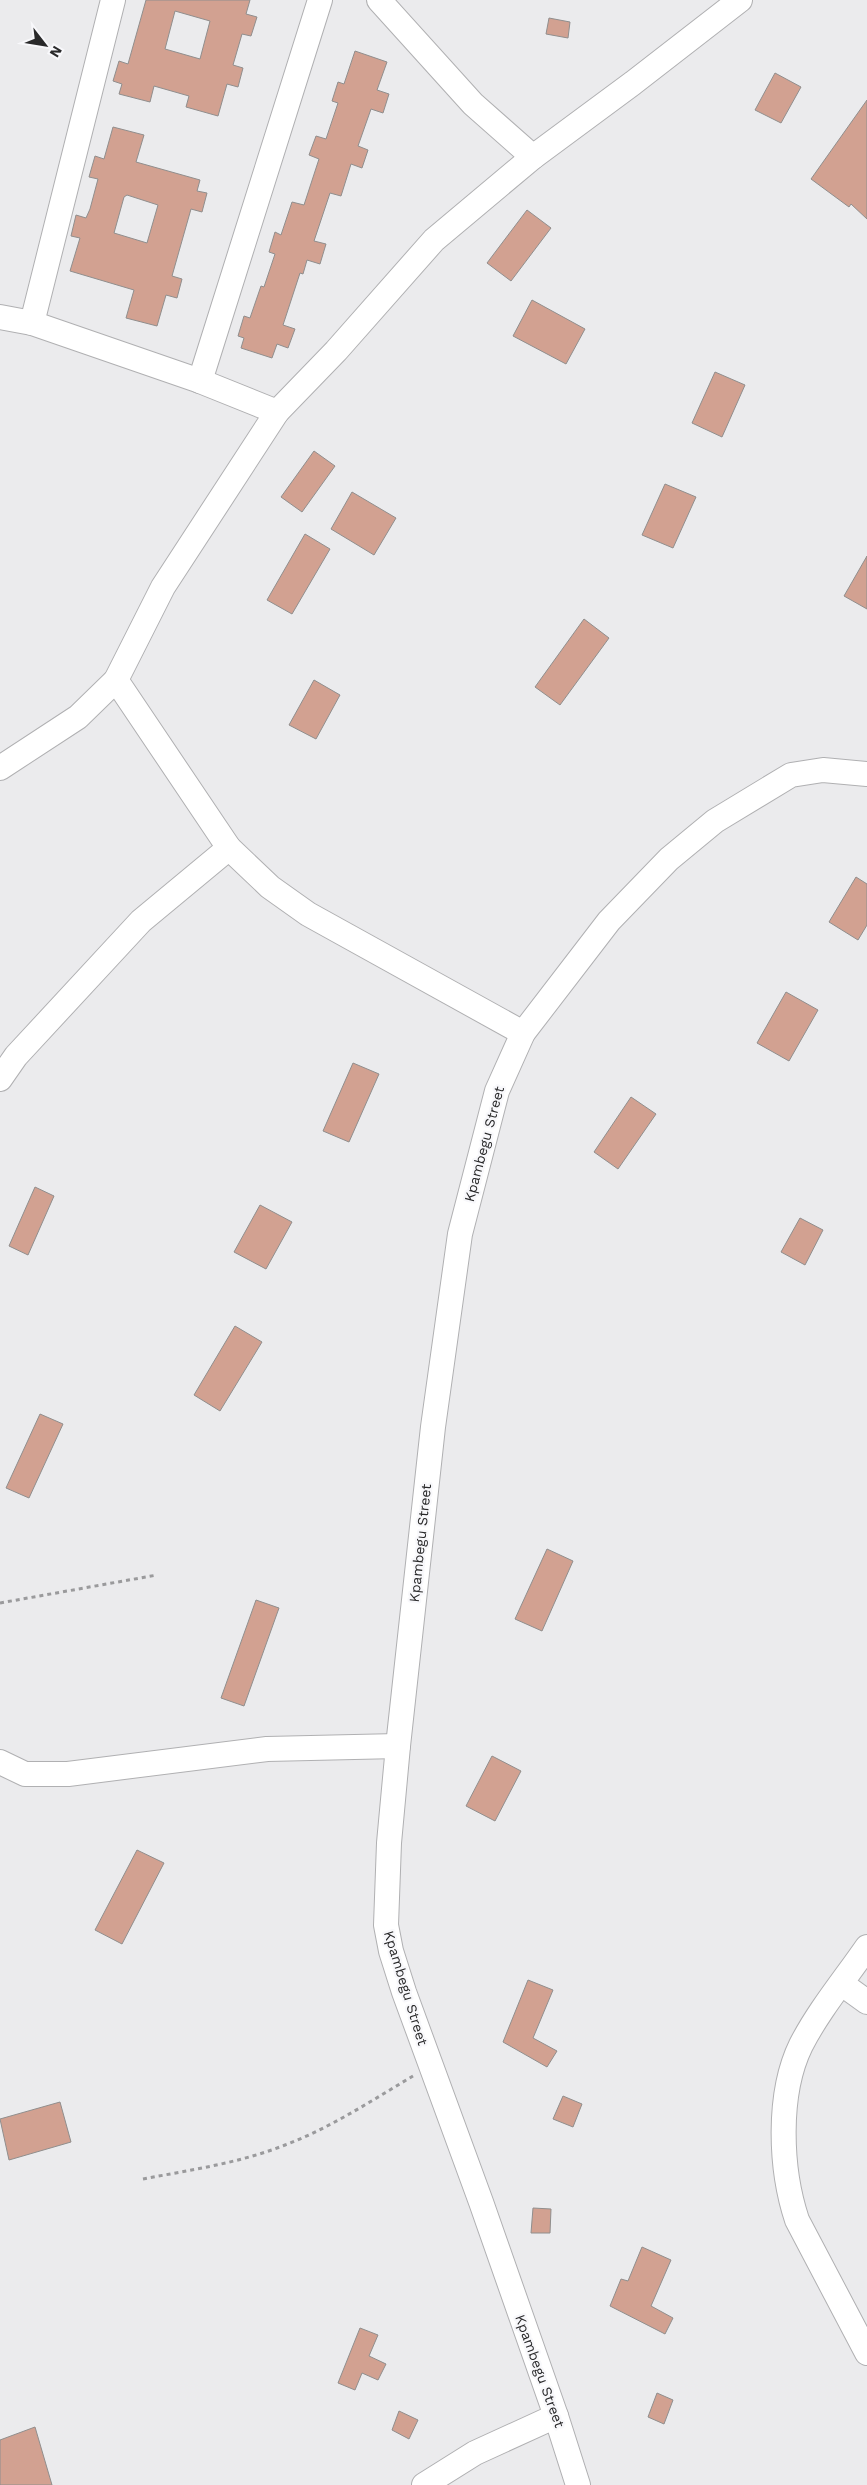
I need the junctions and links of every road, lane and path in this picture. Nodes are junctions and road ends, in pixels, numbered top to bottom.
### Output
1 (113, 0) edge
2 (320, 0) edge
3 (379, 0) edge
4 (740, 0) edge
5 (533, 157) junction
6 (0, 317) edge
7 (32, 322) junction
8 (200, 381) junction
9 (277, 412) junction
10 (116, 680) junction
11 (0, 768) edge
12 (867, 774) edge
13 (229, 848) junction
14 (522, 1033) junction
15 (0, 1079) edge
16 (157, 1575) dead end
17 (0, 1602) edge
18 (398, 1746) junction
19 (0, 1762) edge
20 (867, 1947) edge
21 (842, 1984) junction
22 (867, 2002) edge
23 (430, 2066) junction
24 (143, 2179) dead end
25 (867, 2353) edge
26 (556, 2416) junction
27 (424, 2485) edge
28 (578, 2485) edge

1 - 7 street
2 - 8 street
3 - 5 street
4 - 5 street
5 - 9 street
6 - 7 street
7 - 8 street
8 - 9 street
9 - 10 street
10 - 11 street
10 - 13 street
12 - 14 street, Kpambegu Street
13 - 14 street
13 - 15 street
14 - 18 street, Kpambegu Street
16 - 17 path
18 - 19 street
18 - 23 street, Kpambegu Street
20 - 21 street
21 - 22 street
21 - 25 street
23 - 24 path
23 - 26 street, Kpambegu Street
26 - 27 street
26 - 28 street, Kpambegu Street

